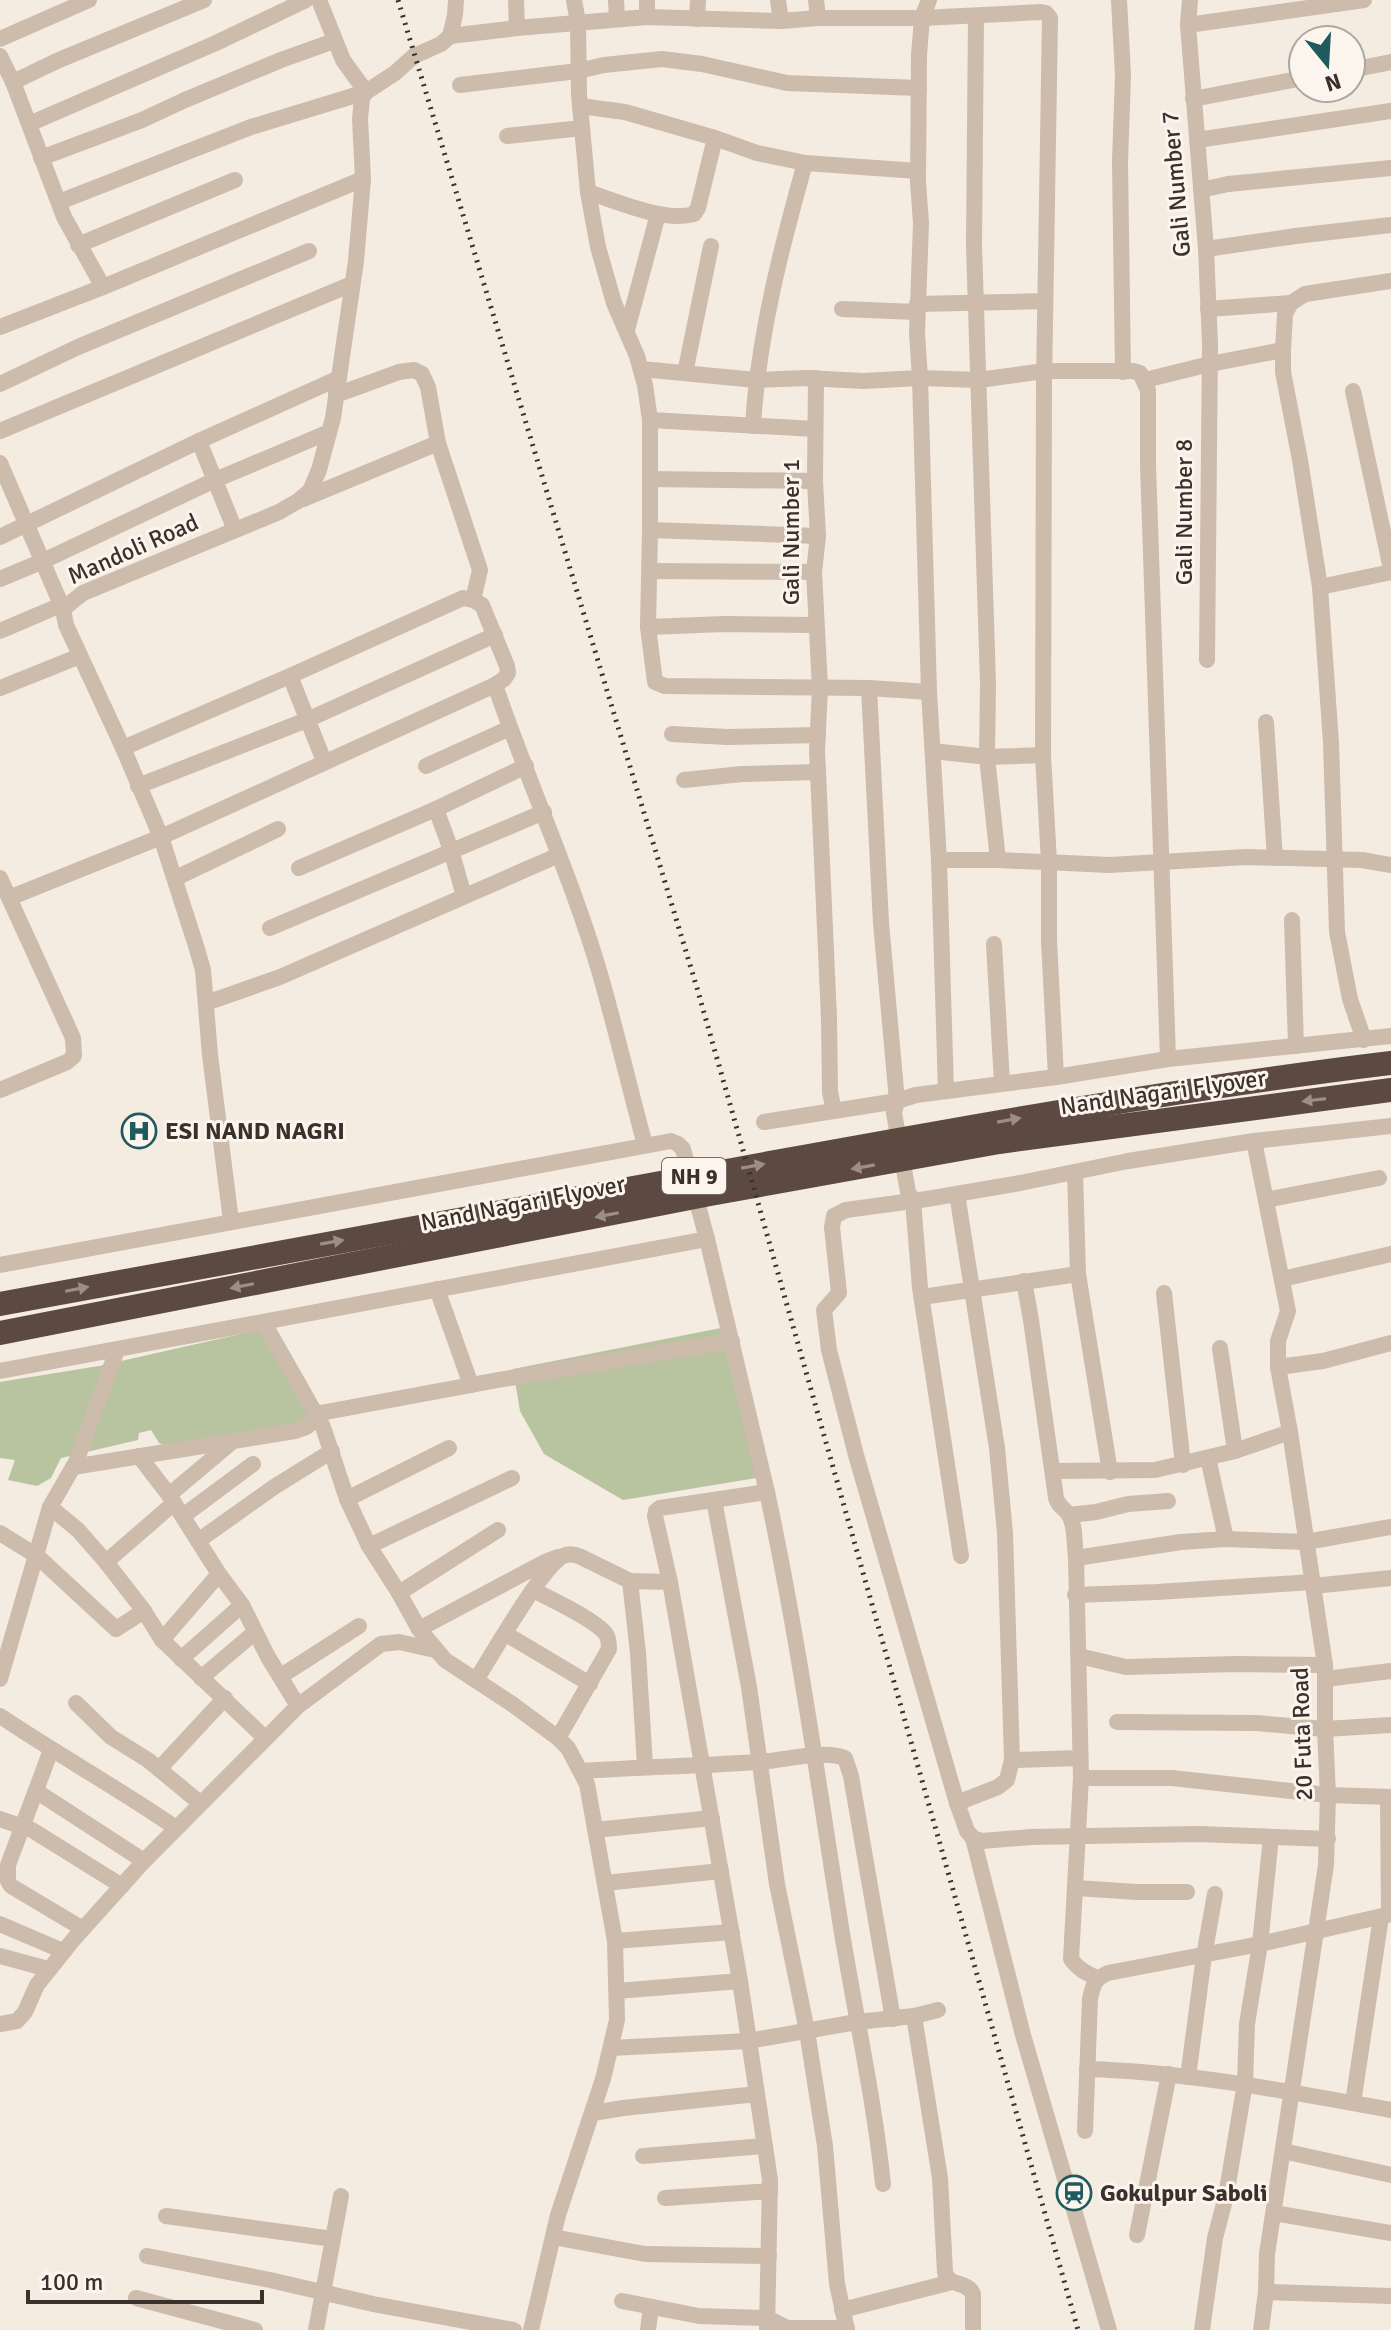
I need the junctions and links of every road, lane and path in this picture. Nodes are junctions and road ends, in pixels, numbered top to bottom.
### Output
1 (89, 0) edge
2 (204, 0) edge
3 (306, 0) edge
4 (319, 0) edge
5 (456, 0) edge
6 (516, 0) edge
7 (574, 0) edge
8 (616, 0) edge
9 (698, 0) edge
10 (778, 0) edge
11 (816, 0) edge
12 (929, 0) edge
13 (1119, 0) edge
14 (1190, 0) edge
15 (1364, 0) edge
16 (1014, 6) edge
17 (647, 9) edge
18 (976, 16) junction
19 (818, 18) junction
20 (922, 18) junction
21 (617, 19) junction
22 (697, 19) junction
23 (781, 21) junction
24 (578, 22) junction
25 (1188, 25) junction
26 (517, 28) junction
27 (450, 36) junction
28 (0, 39) edge
29 (334, 41) junction
30 (0, 56) edge
31 (1391, 62) edge
32 (1367, 67) edge
33 (578, 71) junction
34 (1287, 81) edge
35 (13, 82) junction
36 (460, 85) dead end
37 (919, 88) junction
38 (370, 89) junction
39 (1193, 99) junction
40 (580, 106) junction
41 (1391, 111) edge
42 (29, 124) junction
43 (582, 128) junction
44 (507, 136) dead end
45 (715, 138) junction
46 (1197, 140) junction
47 (41, 158) junction
48 (805, 163) junction
49 (1391, 168) edge
50 (918, 171) junction
51 (363, 179) junction
52 (235, 180) dead end
53 (1201, 190) junction
54 (588, 192) junction
55 (59, 202) junction
56 (658, 214) junction
57 (1391, 225) edge
58 (78, 245) junction
59 (711, 246) dead end
60 (1206, 249) junction
61 (309, 251) dead end
62 (1391, 281) edge
63 (352, 284) junction
64 (103, 287) junction
65 (1045, 301) junction
66 (977, 303) junction
67 (1291, 303) junction
68 (917, 308) junction
69 (842, 309) dead end
70 (1208, 309) junction
71 (0, 327) edge
72 (627, 330) junction
73 (1283, 350) junction
74 (1210, 364) junction
75 (641, 369) junction
76 (1044, 371) junction
77 (1123, 372) junction
78 (685, 373) junction
79 (339, 378) junction
80 (816, 378) junction
81 (920, 378) junction
82 (756, 380) junction
83 (979, 380) junction
84 (1145, 380) junction
85 (0, 384) edge
86 (1353, 391) dead end
87 (336, 395) junction
88 (650, 420) junction
89 (753, 426) junction
90 (815, 429) junction
91 (0, 431) edge
92 (329, 432) junction
93 (199, 441) junction
94 (438, 443) junction
95 (0, 463) edge
96 (651, 479) junction
97 (215, 480) junction
98 (815, 481) junction
99 (5, 488) edge
100 (298, 501) junction
101 (26, 525) junction
102 (235, 530) junction
103 (650, 530) junction
104 (818, 536) junction
105 (0, 537) edge
106 (43, 561) junction
107 (1391, 570) edge
108 (650, 571) junction
109 (814, 572) junction
110 (0, 579) edge
111 (1320, 587) junction
112 (473, 600) junction
113 (62, 607) junction
114 (816, 625) junction
115 (648, 627) junction
116 (0, 631) edge
117 (495, 635) junction
118 (80, 656) junction
119 (1207, 660) dead end
120 (290, 676) junction
121 (495, 685) junction
122 (0, 688) edge
123 (820, 688) junction
124 (869, 688) junction
125 (929, 692) junction
126 (307, 720) junction
127 (1266, 722) dead end
128 (510, 728) junction
129 (672, 734) dead end
130 (818, 735) junction
131 (123, 748) junction
132 (933, 751) junction
133 (1043, 755) junction
134 (987, 757) junction
135 (324, 761) junction
136 (426, 766) dead end
137 (526, 766) junction
138 (818, 772) junction
139 (684, 780) dead end
140 (138, 786) junction
141 (436, 809) junction
142 (544, 812) junction
143 (278, 829) dead end
144 (161, 837) junction
145 (451, 850) junction
146 (559, 855) junction
147 (1275, 858) junction
148 (939, 860) junction
149 (998, 860) junction
150 (1336, 860) junction
151 (1049, 862) junction
152 (1162, 862) junction
153 (1391, 865) edge
154 (299, 868) dead end
155 (0, 878) edge
156 (176, 878) junction
157 (464, 896) junction
158 (9, 898) junction
159 (1292, 920) dead end
160 (270, 928) dead end
161 (994, 944) dead end
162 (206, 1003) junction
163 (1391, 1036) edge
164 (1364, 1040) junction
165 (1296, 1046) junction
166 (1168, 1059) junction
167 (1391, 1063) edge
168 (1056, 1077) junction
169 (1002, 1083) junction
170 (1, 1087) edge
171 (1391, 1090) edge
172 (946, 1091) junction
173 (897, 1101) junction
174 (834, 1111) junction
175 (764, 1122) dead end
176 (1391, 1126) edge
177 (1254, 1141) junction
178 (645, 1145) junction
179 (1075, 1172) junction
180 (1379, 1178) dead end
181 (957, 1194) junction
182 (913, 1200) junction
183 (1266, 1200) junction
184 (231, 1221) junction
185 (707, 1239) junction
186 (1391, 1254) edge
187 (0, 1265) edge
188 (1078, 1274) junction
189 (1282, 1279) junction
190 (1024, 1281) junction
191 (437, 1289) junction
192 (973, 1290) junction
193 (1164, 1293) dead end
194 (922, 1297) junction
195 (0, 1304) edge
196 (264, 1323) junction
197 (0, 1333) edge
198 (732, 1341) junction
199 (1391, 1343) edge
200 (1220, 1348) dead end
201 (117, 1350) junction
202 (1278, 1367) junction
203 (0, 1371) edge
204 (471, 1385) junction
205 (315, 1414) junction
206 (1290, 1432) junction
207 (233, 1441) junction
208 (449, 1448) dead end
209 (332, 1451) junction
210 (1235, 1451) junction
211 (139, 1456) junction
212 (1208, 1458) junction
213 (253, 1464) dead end
214 (1183, 1465) junction
215 (73, 1467) junction
216 (1054, 1471) junction
217 (1110, 1472) junction
218 (512, 1478) dead end
219 (767, 1492) junction
220 (347, 1499) junction
221 (714, 1500) junction
222 (1168, 1501) dead end
223 (175, 1505) junction
224 (50, 1507) junction
225 (1069, 1515) junction
226 (1391, 1527) edge
227 (498, 1530) dead end
228 (0, 1533) edge
229 (1226, 1539) junction
230 (198, 1541) junction
231 (1306, 1542) junction
232 (369, 1546) junction
233 (37, 1556) junction
234 (564, 1556) junction
235 (961, 1556) dead end
236 (1076, 1558) junction
237 (106, 1562) junction
238 (219, 1574) junction
239 (1391, 1578) edge
240 (630, 1581) junction
241 (670, 1582) junction
242 (1313, 1584) junction
243 (533, 1590) junction
244 (399, 1593) junction
245 (1075, 1595) junction
246 (242, 1605) junction
247 (144, 1611) junction
248 (359, 1626) dead end
249 (419, 1629) junction
250 (255, 1632) junction
251 (506, 1634) junction
252 (162, 1640) junction
253 (435, 1650) junction
254 (3, 1653) edge
255 (1079, 1656) junction
256 (181, 1659) junction
257 (1391, 1671) edge
258 (1325, 1672) junction
259 (281, 1676) junction
260 (201, 1678) junction
261 (0, 1679) edge
262 (476, 1680) junction
263 (590, 1684) junction
264 (225, 1698) junction
265 (76, 1703) dead end
266 (298, 1706) junction
267 (0, 1716) edge
268 (1117, 1722) dead end
269 (1391, 1725) edge
270 (1325, 1729) junction
271 (265, 1738) junction
272 (558, 1738) junction
273 (51, 1750) junction
274 (814, 1756) junction
275 (1080, 1758) junction
276 (1012, 1760) junction
277 (759, 1762) junction
278 (703, 1763) junction
279 (645, 1766) junction
280 (159, 1769) junction
281 (582, 1771) junction
282 (1081, 1778) junction
283 (36, 1791) junction
284 (1328, 1795) junction
285 (1390, 1797) edge
286 (200, 1803) junction
287 (957, 1803) junction
288 (712, 1818) junction
289 (0, 1819) edge
290 (23, 1827) junction
291 (176, 1828) junction
292 (595, 1830) junction
293 (1079, 1837) junction
294 (1271, 1837) junction
295 (973, 1838) junction
296 (1328, 1839) junction
297 (144, 1861) junction
298 (721, 1871) junction
299 (605, 1883) junction
300 (122, 1886) junction
301 (1076, 1888) junction
302 (1187, 1892) dead end
303 (1215, 1894) dead end
304 (1387, 1915) edge
305 (0, 1924) edge
306 (83, 1929) junction
307 (1317, 1931) junction
308 (732, 1932) junction
309 (615, 1941) junction
310 (1260, 1944) junction
311 (63, 1951) junction
312 (0, 1956) edge
313 (1204, 1956) junction
314 (48, 1969) junction
315 (1097, 1978) junction
316 (740, 1981) junction
317 (617, 1991) junction
318 (938, 2010) dead end
319 (914, 2016) junction
320 (893, 2019) junction
321 (857, 2022) junction
322 (0, 2024) edge
323 (807, 2031) junction
324 (748, 2041) junction
325 (611, 2048) junction
326 (1087, 2069) junction
327 (1169, 2074) junction
328 (1188, 2077) junction
329 (1245, 2083) junction
330 (1292, 2092) junction
331 (757, 2094) junction
332 (1353, 2103) junction
333 (1391, 2110) edge
334 (593, 2113) junction
335 (1085, 2131) dead end
336 (765, 2146) junction
337 (1283, 2151) junction
338 (643, 2156) dead end
339 (1391, 2175) edge
340 (883, 2184) dead end
341 (770, 2191) junction
342 (341, 2196) dead end
343 (665, 2198) dead end
344 (1274, 2213) junction
345 (166, 2216) dead end
346 (1391, 2233) edge
347 (1137, 2235) dead end
348 (553, 2237) junction
349 (333, 2239) junction
350 (147, 2256) dead end
351 (769, 2256) junction
352 (952, 2282) junction
353 (323, 2292) junction
354 (1266, 2292) junction
355 (1391, 2296) edge
356 (136, 2298) dead end
357 (622, 2301) dead end
358 (651, 2307) junction
359 (842, 2310) junction
360 (699, 2323) edge
361 (767, 2324) edge
362 (847, 2329) edge
363 (255, 2330) edge
364 (316, 2330) edge
365 (514, 2330) edge
366 (531, 2330) edge
367 (648, 2330) edge
368 (973, 2330) edge
369 (1109, 2330) edge
370 (1202, 2330) edge
371 (1261, 2330) edge

1 - 28 street
2 - 35 street
3 - 42 street
4 - 29 street
5 - 27 street
6 - 26 street
7 - 24 street
8 - 21 street
9 - 22 street
10 - 23 street
11 - 19 street
12 - 20 street
13 - 77 street
14 - 25 street, Gali Number 7
15 - 25 street
16 - 18 street
16 - 65 street
17 - 21 street
17 - 22 street
18 - 20 street
18 - 66 street
19 - 20 street
19 - 23 street
20 - 37 street
21 - 24 street
22 - 23 street
24 - 26 street
24 - 33 street
25 - 39 street, Gali Number 7
26 - 27 street
27 - 38 street
29 - 38 street
29 - 47 street
30 - 35 street
31 - 32 street
33 - 36 street
33 - 37 street
33 - 40 street
34 - 39 street
35 - 42 street
37 - 50 street
38 - 51 street
38 - 55 street
39 - 46 street, Gali Number 7
40 - 43 street
40 - 45 street
41 - 46 street
42 - 47 street
43 - 44 street
43 - 54 street
45 - 48 street
45 - 56 street
46 - 53 street, Gali Number 7
47 - 55 street
48 - 50 street
48 - 82 street
49 - 53 street
50 - 68 street
51 - 63 street
51 - 64 street
52 - 58 street
53 - 60 street, Gali Number 7
54 - 56 street
54 - 72 street
55 - 58 street
56 - 72 street
57 - 60 street
58 - 64 street
59 - 78 street
60 - 70 street, Gali Number 7
61 - 85 street
62 - 67 street
63 - 79 street
63 - 91 street
64 - 71 street
65 - 66 street
65 - 76 street
66 - 68 street
66 - 83 street
67 - 70 street
67 - 73 street
68 - 69 street
68 - 81 street
70 - 74 street, Gali Number 7
72 - 75 street
73 - 74 street
73 - 111 street
74 - 84 street
74 - 119 street, Gali Number 8
75 - 78 street
75 - 88 street
76 - 77 street
76 - 83 street
76 - 133 street
77 - 84 street
78 - 82 street
79 - 87 street
79 - 93 street
80 - 81 street
80 - 82 street
80 - 90 street
81 - 83 street
81 - 125 street
82 - 89 street
83 - 134 street
84 - 152 street
86 - 107 street
87 - 92 street
87 - 94 street
88 - 89 street, Gali Number 1
88 - 96 street
89 - 90 street, Gali Number 1
90 - 98 street, Gali Number 1
92 - 97 street
92 - 100 street
93 - 97 street
93 - 101 street
94 - 100 street, Mandoli Road
94 - 112 street
95 - 99 street
96 - 98 street
96 - 103 street
97 - 102 street
97 - 106 street
98 - 104 street, Gali Number 1
99 - 101 street
100 - 102 street, Mandoli Road
101 - 105 street
101 - 106 street
102 - 113 street, Mandoli Road
103 - 104 street
103 - 108 street
104 - 109 street, Gali Number 1
106 - 110 street
106 - 113 street
107 - 111 street
108 - 109 street
108 - 115 street
109 - 114 street, Gali Number 1
111 - 150 street
112 - 117 street
112 - 120 street
113 - 116 street
113 - 118 street, Mandoli Road
114 - 115 street
114 - 123 street, Gali Number 1
115 - 123 street
117 - 121 street
117 - 126 street
118 - 122 street
118 - 131 street, Mandoli Road
120 - 126 street
120 - 131 street
121 - 128 street
121 - 135 street
123 - 124 street
123 - 130 street, Gali Number 1
124 - 125 street
124 - 173 street
125 - 132 street
126 - 135 street
126 - 140 street
127 - 147 street
128 - 136 street
128 - 137 street
129 - 130 street
130 - 138 street, Gali Number 1
131 - 140 street, Mandoli Road
132 - 134 street
132 - 148 street
133 - 134 street
133 - 151 street
134 - 149 street
135 - 144 street
137 - 141 street
137 - 142 street
138 - 139 street
138 - 174 street, Gali Number 1
140 - 144 street, Mandoli Road
141 - 145 street
141 - 154 street
142 - 145 street
142 - 146 street
143 - 156 street
144 - 156 street, Mandoli Road
144 - 158 street
145 - 157 street
145 - 160 street
146 - 157 street
146 - 178 street
147 - 150 street
147 - 152 street
148 - 149 street
148 - 172 street
149 - 151 street
150 - 153 street
150 - 164 street
151 - 152 street
151 - 168 street
152 - 166 street
155 - 158 street
156 - 162 street, Mandoli Road
157 - 162 street
158 - 170 street
159 - 165 street
161 - 169 street
162 - 184 street, Mandoli Road
163 - 164 street
164 - 165 street
165 - 166 street
166 - 168 street
195 -> 167 highway, Nand Nagari Flyover / NH 9
168 - 169 street
169 - 172 street
171 -> 197 highway, Nand Nagari Flyover / NH 9
172 - 173 street
173 - 174 street
173 - 182 street
174 - 175 street
176 - 177 street
177 - 179 street
177 - 183 street, 20 Futa Road
178 - 184 street
178 - 185 street
179 - 181 street
179 - 188 street
180 - 183 street
181 - 182 street
181 - 192 street
182 - 194 street
182 - 287 street
183 - 189 street, 20 Futa Road
184 - 187 street
185 - 191 street
185 - 198 street
186 - 189 street
188 - 190 street
188 - 217 street
189 - 202 street, 20 Futa Road
190 - 192 street
190 - 216 street
191 - 196 street
191 - 204 street
192 - 194 street
192 - 276 street
193 - 214 street
194 - 235 street
196 - 201 street
196 - 205 street
198 - 204 street
198 - 219 street
199 - 202 street
200 - 210 street
201 - 203 street
201 - 215 street
202 - 206 street, 20 Futa Road
204 - 205 street
205 - 207 street
205 - 209 street
206 - 210 street
206 - 231 street, 20 Futa Road
207 - 211 street
207 - 223 street
208 - 220 street
209 - 220 street
209 - 230 street
210 - 212 street
211 - 215 street
211 - 223 street
212 - 214 street
212 - 229 street
213 - 223 street
214 - 217 street
215 - 224 street
216 - 217 street
216 - 225 street
218 - 232 street
219 - 221 street
219 - 274 street
220 - 232 street
221 - 241 street
221 - 277 street
222 - 225 street
223 - 230 street
223 - 237 street
224 - 233 street
224 - 237 street
225 - 236 street
226 - 231 street
227 - 244 street
228 - 233 street
229 - 231 street
229 - 236 street
230 - 238 street
231 - 242 street, 20 Futa Road
232 - 244 street
233 - 247 street
233 - 254 street
234 - 240 street
234 - 243 street
234 - 249 street
236 - 245 street
237 - 247 street
238 - 246 street
238 - 252 street
239 - 242 street
240 - 241 street
240 - 279 street
241 - 278 street
242 - 245 street
242 - 258 street, 20 Futa Road
243 - 251 street
243 - 263 street
244 - 249 street
245 - 255 street
246 - 250 street
246 - 256 street
247 - 252 street
248 - 259 street
249 - 253 street
250 - 259 street
250 - 260 street
251 - 262 street
251 - 263 street
252 - 256 street
253 - 262 street
253 - 266 street
254 - 261 street
255 - 258 street
255 - 275 street
256 - 260 street
257 - 258 street
258 - 270 street, 20 Futa Road
259 - 266 street
260 - 264 street
262 - 272 street
263 - 272 street
264 - 271 street
264 - 280 street
265 - 280 street
266 - 271 street
267 - 273 street
268 - 270 street
269 - 270 street
270 - 284 street, 20 Futa Road
271 - 286 street
272 - 281 street
273 - 283 street
273 - 291 street
274 - 277 street
274 - 320 street
274 - 321 street
275 - 276 street
275 - 282 street
276 - 287 street
277 - 278 street
277 - 323 street
278 - 279 street
278 - 288 street
279 - 281 street
280 - 286 street
281 - 292 street
282 - 284 street
282 - 293 street
283 - 290 street
283 - 297 street
284 - 285 street
284 - 296 street, 20 Futa Road
285 - 304 street
286 - 291 street
287 - 295 street
288 - 292 street
288 - 298 street
289 - 290 street
290 - 300 street
290 - 306 street
291 - 297 street
292 - 299 street
293 - 294 street
293 - 295 street
293 - 301 street
294 - 296 street
294 - 310 street
295 - 369 street
296 - 307 street, 20 Futa Road
297 - 300 street
298 - 299 street
298 - 308 street
299 - 309 street
300 - 306 street
301 - 302 street
301 - 315 street
303 - 313 street
304 - 307 street
304 - 332 street
305 - 311 street
306 - 311 street
307 - 310 street
307 - 330 street, 20 Futa Road
308 - 309 street
308 - 316 street
309 - 317 street
310 - 313 street
310 - 329 street
311 - 314 street
312 - 314 street
313 - 315 street
313 - 328 street
314 - 322 street
315 - 326 street
316 - 317 street
316 - 324 street
317 - 325 street
318 - 319 street
319 - 320 street
319 - 352 street
320 - 321 street
321 - 323 street
321 - 340 street
323 - 324 street
323 - 359 street
324 - 325 street
324 - 331 street
325 - 334 street
326 - 327 street
326 - 335 street
327 - 328 street
327 - 347 street
328 - 329 street
329 - 330 street
329 - 370 street
330 - 332 street
330 - 337 street, 20 Futa Road
331 - 334 street
331 - 336 street
332 - 333 street
334 - 348 street
336 - 338 street
336 - 341 street
337 - 339 street
337 - 344 street, 20 Futa Road
341 - 343 street
341 - 351 street
342 - 349 street
344 - 346 street
344 - 354 street, 20 Futa Road
345 - 349 street
348 - 351 street
348 - 366 street
349 - 353 street
350 - 353 street
351 - 361 street
352 - 359 street
352 - 368 street
353 - 364 street
353 - 365 street
354 - 355 street
354 - 371 street, 20 Futa Road
356 - 363 street
357 - 358 street
358 - 360 street
358 - 367 street
359 - 362 street
360 - 361 street
361 - 362 street

